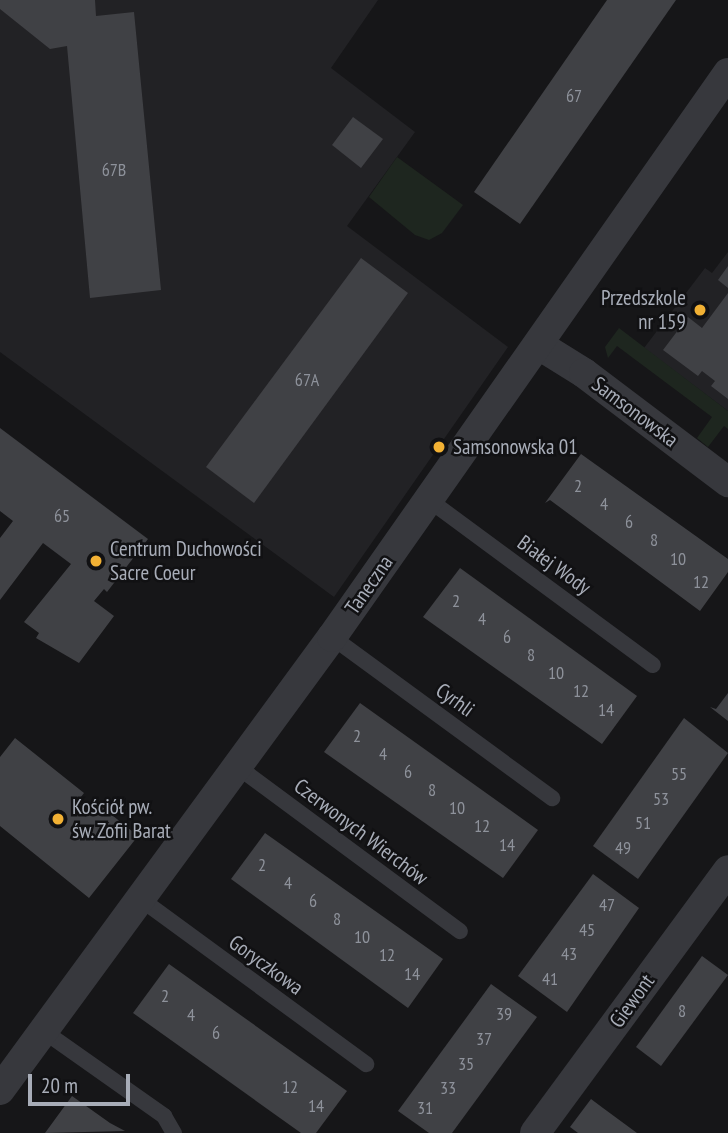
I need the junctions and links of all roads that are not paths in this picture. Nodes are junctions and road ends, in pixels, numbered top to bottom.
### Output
1 (728, 72) edge
2 (539, 345) junction
3 (728, 482) edge
4 (429, 500) junction
5 (332, 636) junction
6 (653, 665) dead end
7 (238, 767) junction
8 (552, 798) dead end
9 (728, 870) edge
10 (142, 900) junction
11 (460, 931) dead end
12 (45, 1032) junction
13 (366, 1064) dead end
14 (0, 1090) edge
15 (173, 1133) edge
16 (535, 1133) edge

1 - 2 street, Taneczna
2 - 3 street, Samsonowska
2 - 4 street, Taneczna
4 - 5 street, Taneczna
4 - 6 lane, Białej Wody
5 - 7 street, Taneczna
5 - 8 lane, Cyrhli
7 - 10 street, Taneczna
7 - 11 lane, Czerwonych Wierchów
9 - 16 street, Giewont
10 - 12 street, Taneczna
10 - 13 lane, Goryczkowa
12 - 14 street, Taneczna
12 - 15 lane

